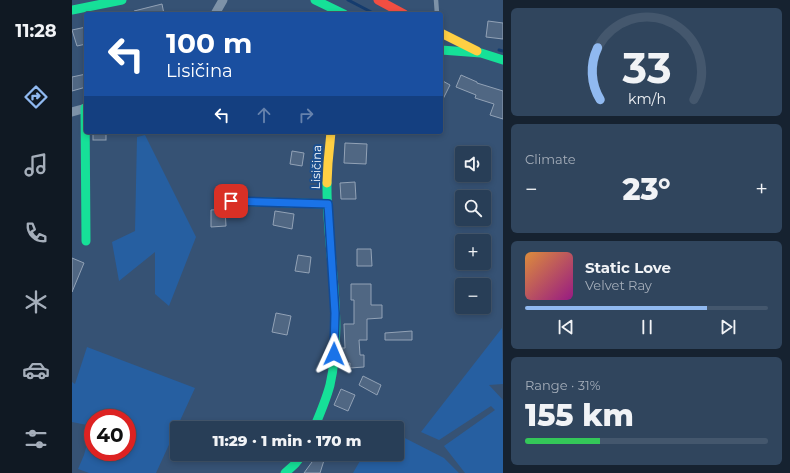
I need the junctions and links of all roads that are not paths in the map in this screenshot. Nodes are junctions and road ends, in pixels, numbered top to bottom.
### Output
1 (122, 0) edge
2 (223, 0) edge
3 (315, 0) edge
4 (378, 0) edge
5 (436, 0) edge
6 (94, 3) edge
7 (72, 10) edge
8 (216, 12) edge
9 (340, 12) edge
10 (400, 12) edge
11 (437, 12) edge
12 (443, 34) edge
13 (443, 50) edge
14 (481, 53) junction
15 (503, 60) edge
16 (84, 108) edge
17 (72, 112) edge
18 (85, 134) edge
19 (331, 134) edge
20 (231, 201) dead end
21 (328, 204) junction
22 (86, 241) dead end
23 (317, 421) edge
24 (297, 461) edge
25 (286, 473) edge

1 - 6 street
2 - 8 street
3 - 9 street
4 - 10 street
5 - 11 lane
6 - 7 street
12 - 14 street
13 - 14 street
14 - 15 street
16 - 17 street
18 - 22 street
19 - 21 street, Lisičina
20 - 21 street, Lisičina
21 - 23 street, Lisičina
24 - 25 street

